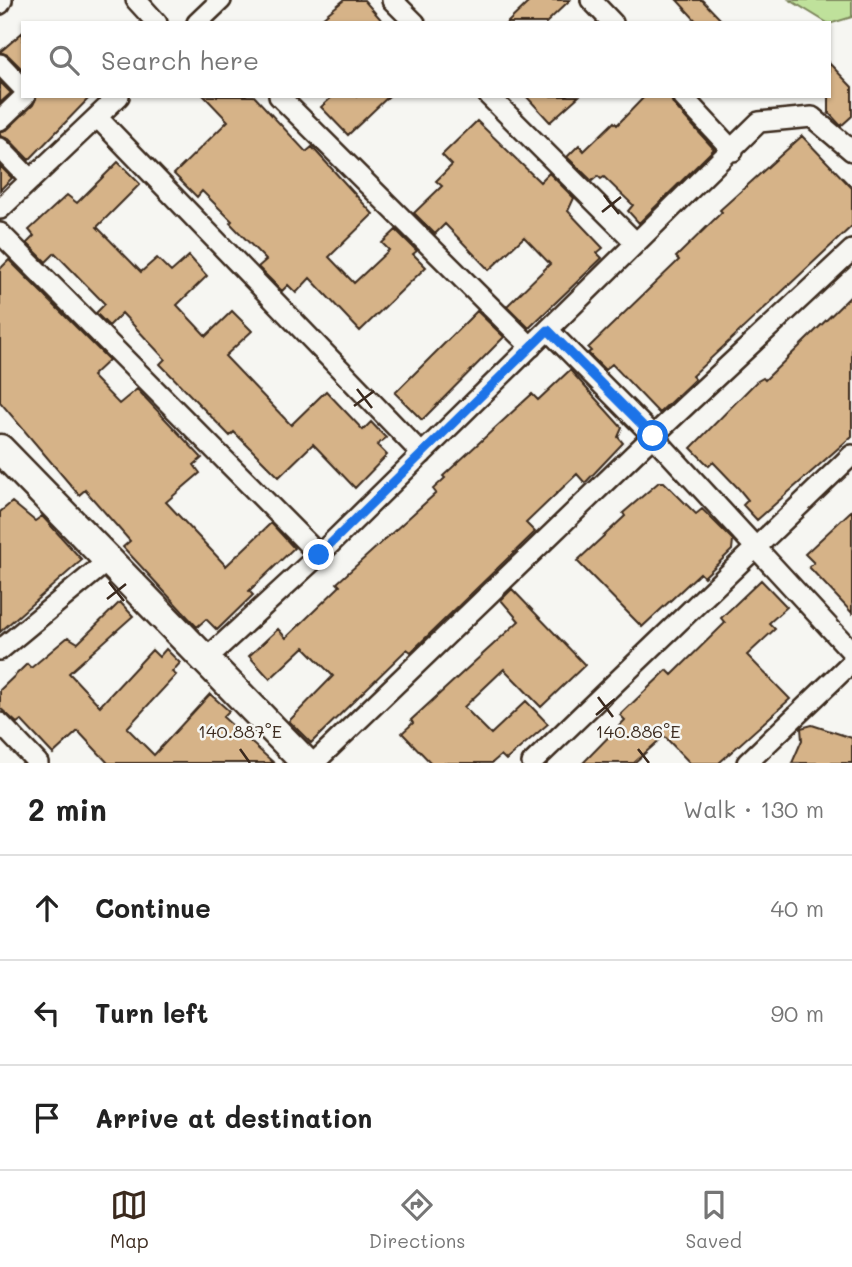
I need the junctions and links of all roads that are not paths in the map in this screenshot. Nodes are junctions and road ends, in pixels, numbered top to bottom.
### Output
1 (136, 0) edge
2 (221, 0) edge
3 (393, 0) edge
4 (591, 0) edge
5 (156, 21) edge
6 (201, 21) edge
7 (413, 21) edge
8 (611, 21) edge
9 (0, 64) edge
10 (21, 86) edge
11 (23, 98) edge
12 (117, 98) edge
13 (281, 98) edge
14 (491, 98) edge
15 (684, 98) edge
16 (97, 117) junction
17 (0, 120) edge
18 (0, 148) edge
19 (733, 151) junction
20 (852, 151) edge
21 (31, 180) junction
22 (0, 209) edge
23 (0, 233) edge
24 (636, 243) junction
25 (852, 250) edge
26 (548, 330) junction
27 (531, 346) junction
28 (653, 436) junction
29 (422, 454) junction
30 (852, 455) edge
31 (4, 462) edge
32 (754, 547) junction
33 (319, 555) junction
34 (110, 559) junction
35 (0, 650) edge
36 (852, 652) edge
37 (206, 659) junction
38 (852, 662) edge
39 (0, 723) edge
40 (38, 763) edge
41 (306, 763) edge
42 (314, 763) edge
43 (532, 763) edge
44 (747, 763) edge

1 - 5 street
2 - 6 street
3 - 7 street
4 - 8 street
9 - 10 street
11 - 17 street
12 - 16 street
13 - 27 street
14 - 24 street
15 - 19 street
16 - 21 street
16 - 29 street
18 - 21 street
19 - 20 street
19 - 24 street
21 - 22 street
23 - 33 street
24 - 26 street
25 - 28 street
26 - 27 street
26 - 28 street
27 - 29 street
28 - 32 street
28 - 42 street
29 - 33 street
30 - 32 street
31 - 34 street
32 - 36 street
32 - 43 street
33 - 37 street
34 - 35 street
34 - 37 street
37 - 41 street
38 - 44 street
39 - 40 street

